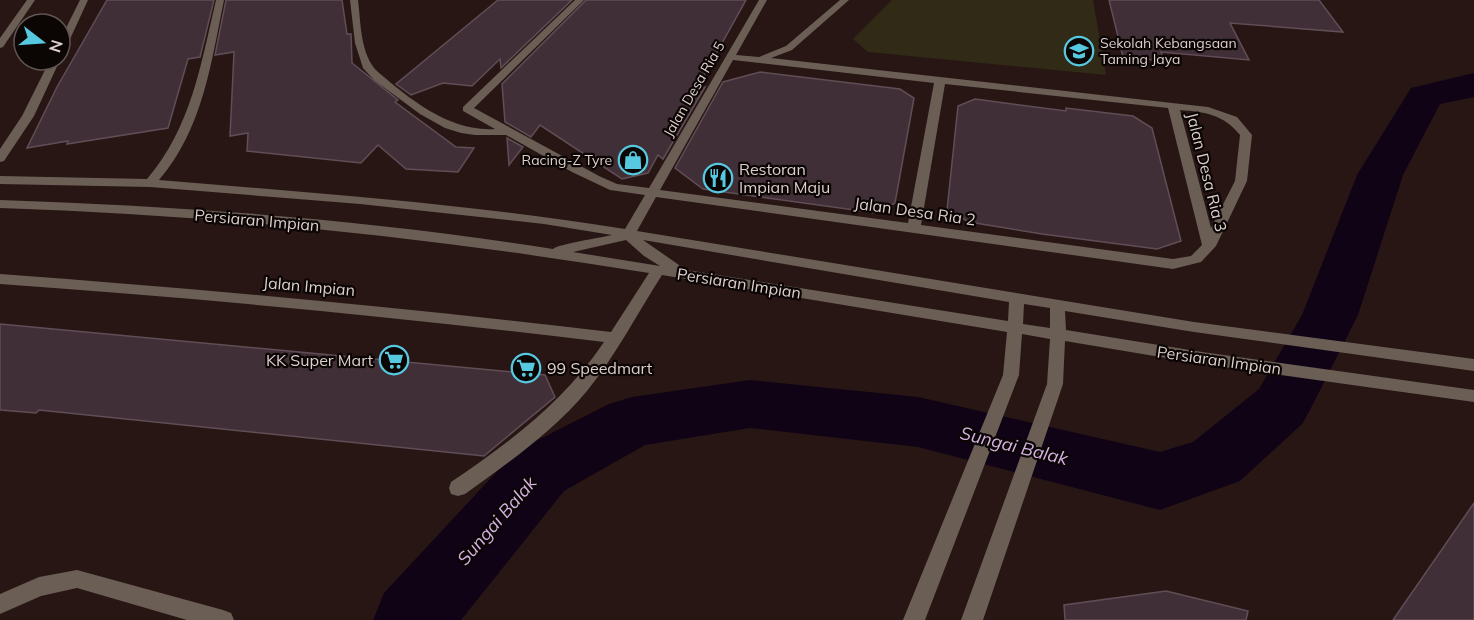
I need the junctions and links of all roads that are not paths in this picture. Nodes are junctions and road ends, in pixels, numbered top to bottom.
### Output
1 (31, 0) edge
2 (84, 0) edge
3 (220, 0) edge
4 (354, 0) edge
5 (580, 0) edge
6 (763, 0) edge
7 (845, 0) edge
8 (72, 25) edge
9 (805, 35) junction
10 (0, 45) edge
11 (730, 57) junction
12 (809, 58) junction
13 (759, 60) junction
14 (49, 72) edge
15 (940, 80) junction
16 (1173, 105) junction
17 (510, 131) junction
18 (0, 158) edge
19 (0, 180) edge
20 (150, 183) junction
21 (652, 194) junction
22 (0, 204) edge
23 (914, 229) junction
24 (628, 235) junction
25 (1209, 246) junction
26 (521, 248) junction
27 (657, 270) junction
28 (703, 277) junction
29 (0, 279) edge
30 (1017, 299) junction
31 (1057, 305) junction
32 (1016, 328) junction
33 (1058, 335) junction
34 (614, 338) junction
35 (1474, 365) edge
36 (1474, 396) edge
37 (458, 488) dead end
38 (0, 604) edge
39 (223, 620) edge
40 (914, 620) edge
41 (972, 620) edge

1 - 10 street
2 - 8 street
3 - 20 street
4 - 17 street
5 - 17 street, Jalan Desa Ria 2
6 - 11 street, Jalan Desa Ria 5
7 - 9 street
9 - 12 street
9 - 13 street
11 - 13 street
11 - 21 street, Jalan Desa Ria 5
12 - 13 street
12 - 15 street
14 - 18 street
15 - 16 street
15 - 23 street
16 - 25 street, Jalan Desa Ria 3
16 - 25 street
17 - 21 street, Jalan Desa Ria 2
19 - 20 street, Persiaran Impian
20 - 24 street, Persiaran Impian
21 - 23 street, Jalan Desa Ria 2
21 - 24 street, Jalan Desa Ria 5
22 - 26 street, Persiaran Impian
23 - 25 street, Jalan Desa Ria 2
24 - 26 street
24 - 28 street
24 - 30 street, Persiaran Impian
26 - 27 street, Persiaran Impian
27 - 28 street, Persiaran Impian
27 - 34 street
28 - 32 street, Persiaran Impian
29 - 34 street, Jalan Impian
30 - 31 street, Persiaran Impian
30 - 32 street
31 - 33 street
31 - 35 street, Persiaran Impian
32 - 33 street, Persiaran Impian
32 - 40 street
33 - 36 street, Persiaran Impian
33 - 41 street
34 - 37 street
38 - 39 street

